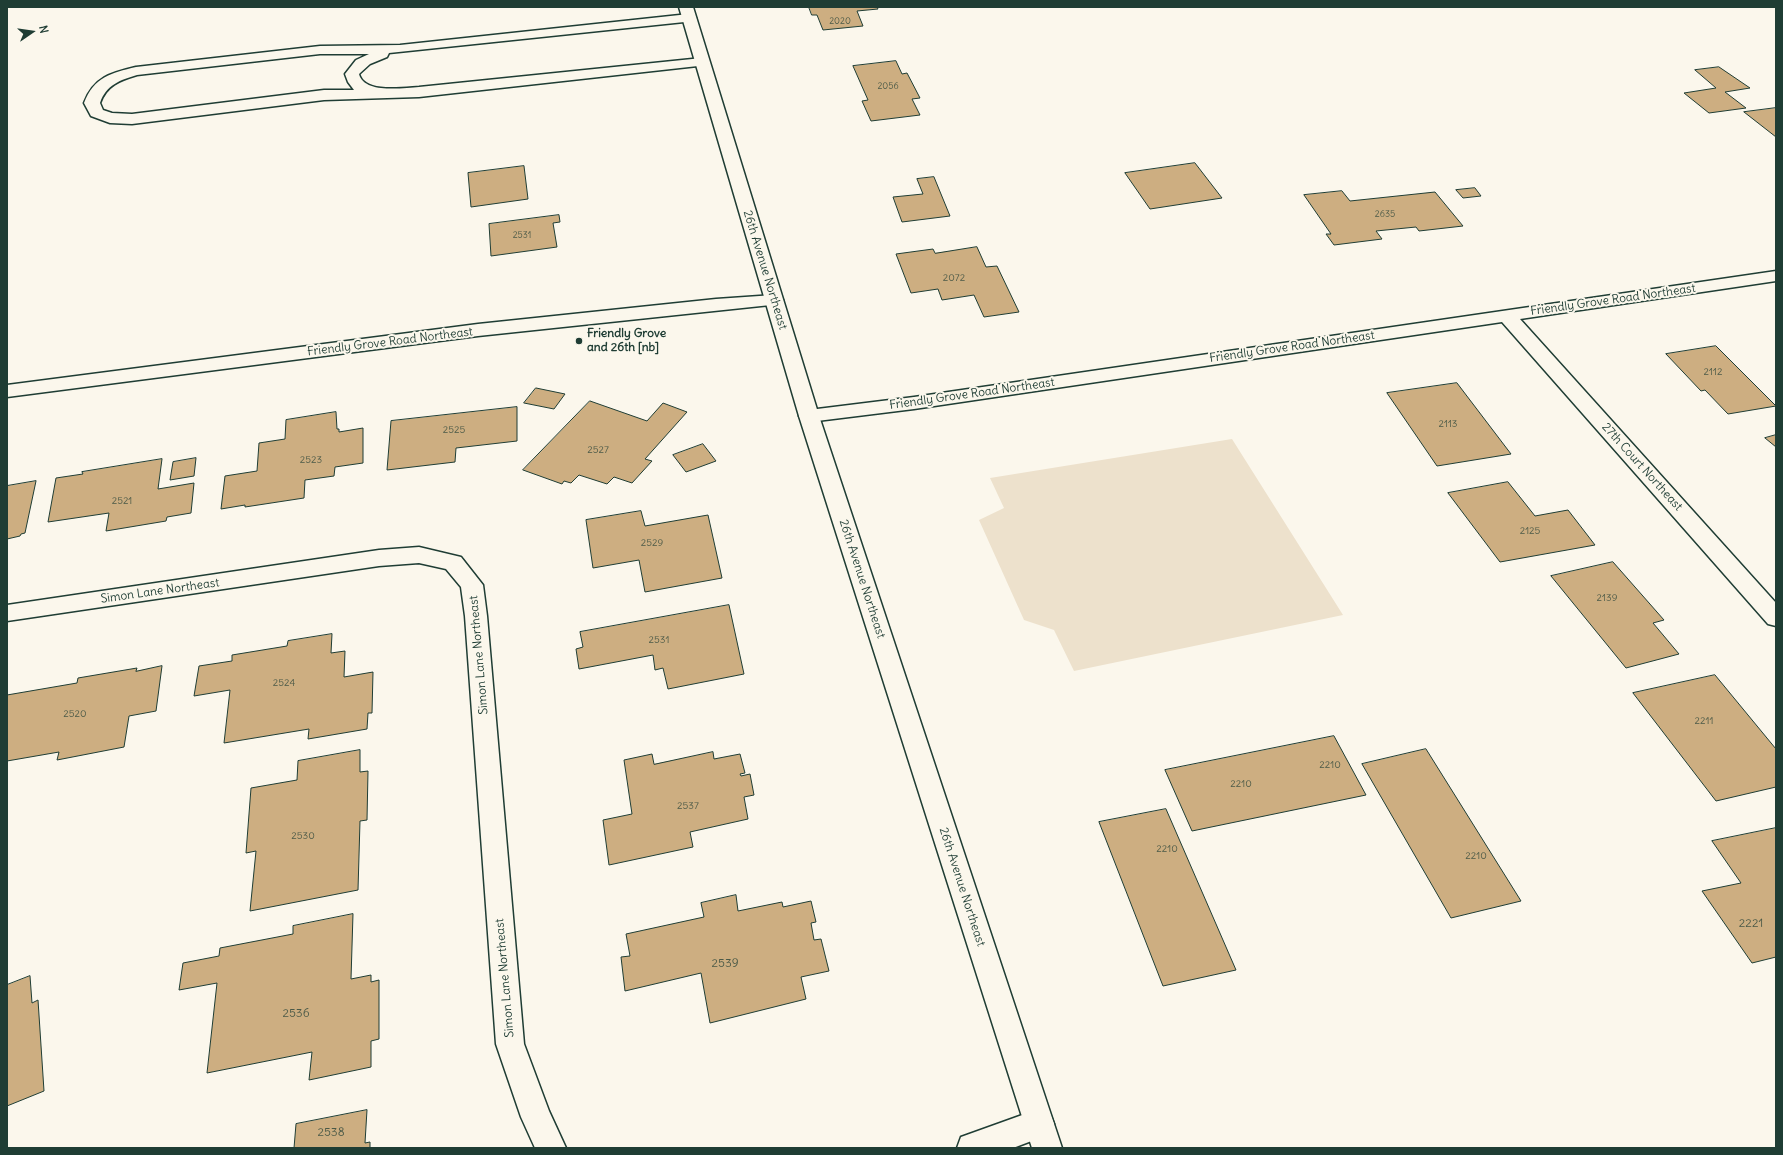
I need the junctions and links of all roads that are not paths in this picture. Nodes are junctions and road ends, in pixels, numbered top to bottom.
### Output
1 (687, 13) edge
2 (400, 49) junction
3 (702, 62) junction
4 (387, 92) junction
5 (1776, 276) edge
6 (774, 300) junction
7 (1507, 316) junction
8 (7, 391) edge
9 (808, 416) junction
10 (7, 613) edge
11 (1776, 618) edge
12 (1043, 1136) edge
13 (551, 1148) edge
14 (972, 1148) edge

1 - 2 street
1 - 3 street, 26th Avenue Northeast
2 - 4 street
2 - 4 street
3 - 4 street
3 - 6 street, 26th Avenue Northeast
5 - 7 street, Friendly Grove Road Northeast
6 - 8 street, Friendly Grove Road Northeast
6 - 9 street, 26th Avenue Northeast
7 - 9 street, Friendly Grove Road Northeast
7 - 11 street, 27th Court Northeast
9 - 12 street, 26th Avenue Northeast
10 - 13 street, Simon Lane Northeast
12 - 14 street

